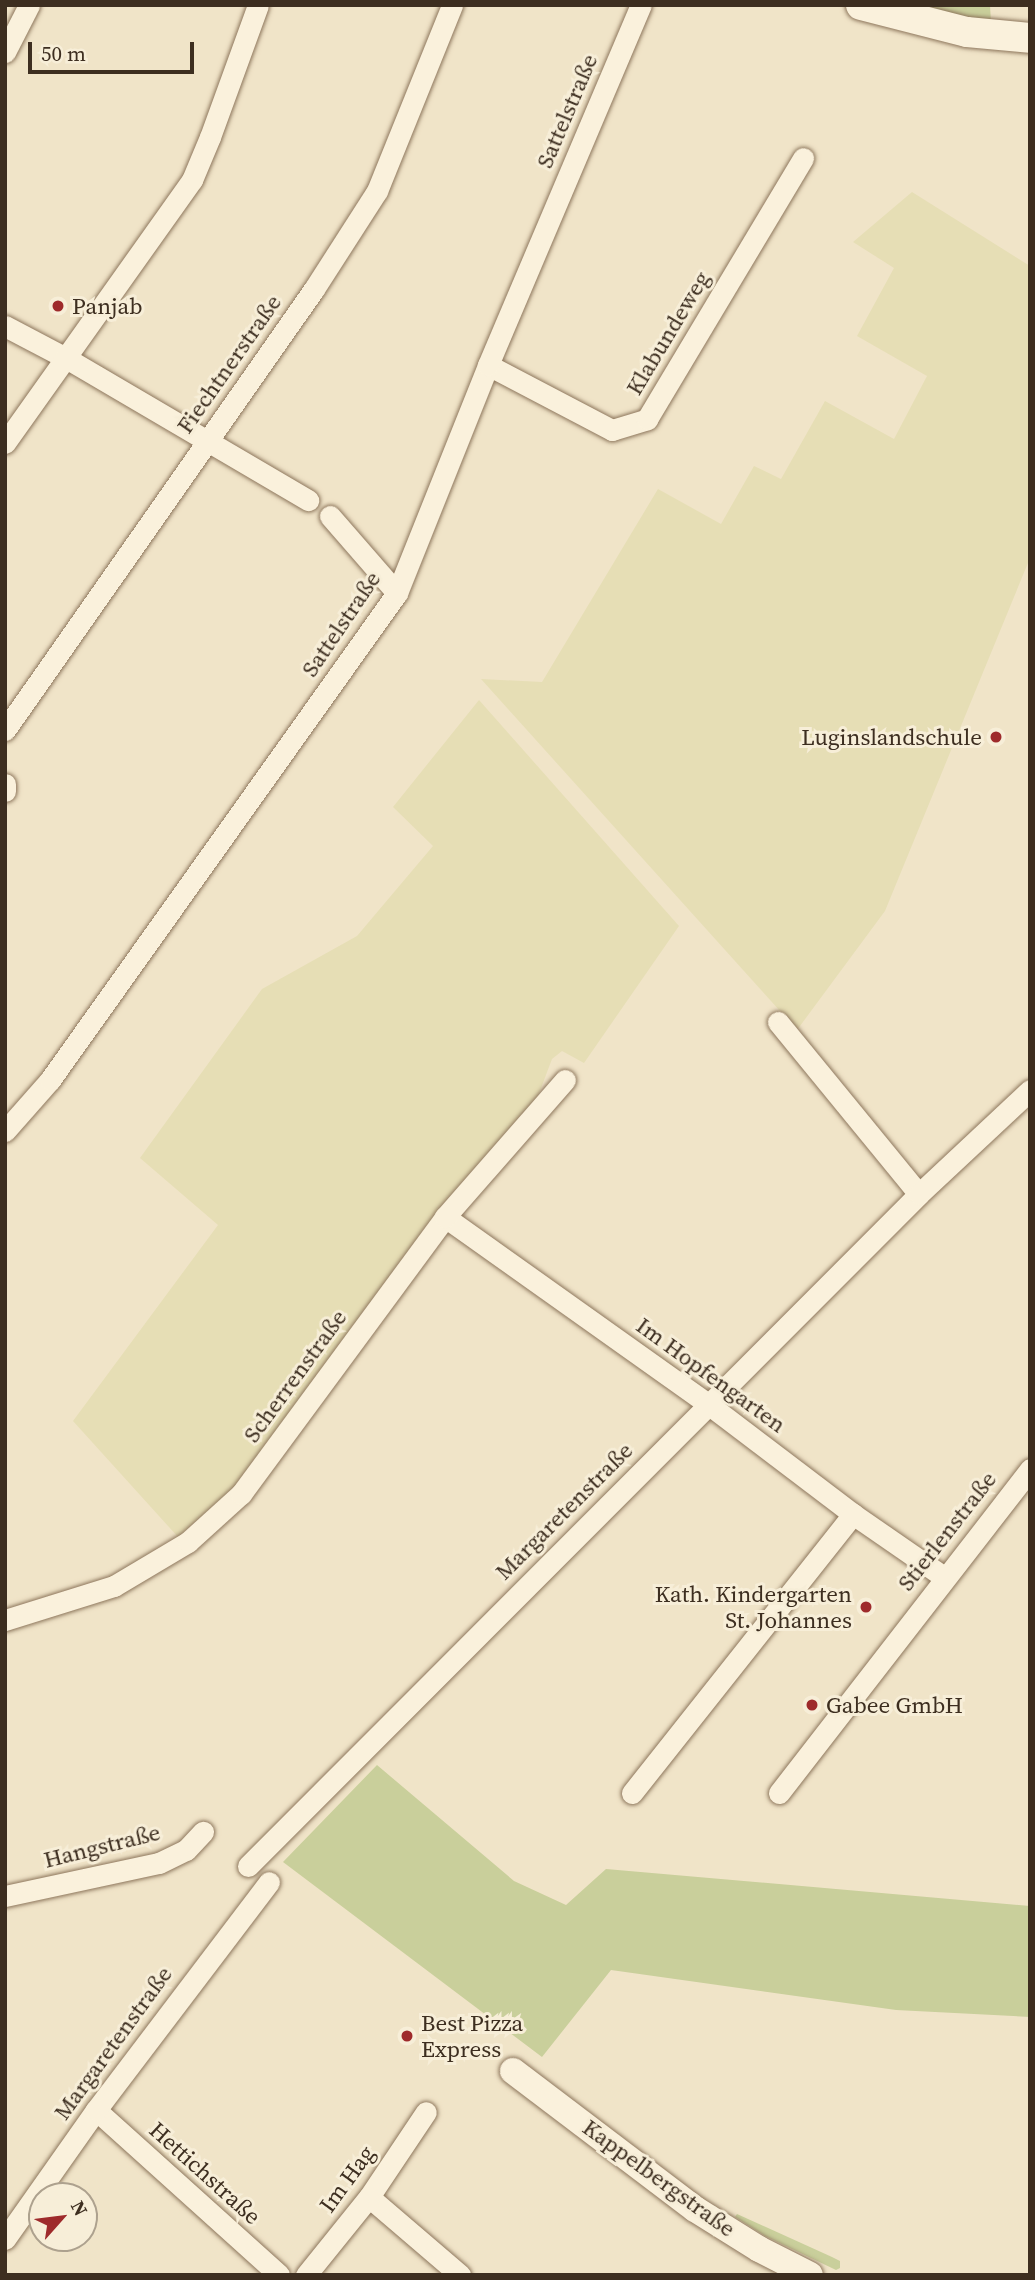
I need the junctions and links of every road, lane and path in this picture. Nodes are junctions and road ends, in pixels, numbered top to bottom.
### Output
1 (29, 5) edge
2 (258, 5) edge
3 (452, 5) edge
4 (641, 5) edge
5 (861, 5) edge
6 (1030, 38) edge
7 (5, 52) edge
8 (803, 158) dead end
9 (5, 326) edge
10 (66, 358) junction
11 (488, 365) junction
12 (205, 442) junction
13 (5, 443) edge
14 (307, 500) dead end
15 (330, 516) dead end
16 (397, 593) junction
17 (5, 730) edge
18 (5, 784) edge
19 (5, 791) edge
20 (778, 1022) dead end
21 (565, 1080) dead end
22 (1030, 1090) edge
23 (5, 1131) edge
24 (919, 1194) junction
25 (446, 1217) junction
26 (708, 1404) junction
27 (1030, 1469) edge
28 (853, 1514) junction
29 (944, 1577) junction
30 (5, 1620) edge
31 (632, 1793) dead end
32 (779, 1793) dead end
33 (203, 1832) dead end
34 (248, 1866) dead end
35 (269, 1882) dead end
36 (5, 1896) edge
37 (513, 2071) dead end
38 (96, 2110) junction
39 (426, 2112) dead end
40 (369, 2197) junction
41 (5, 2239) edge
42 (264, 2270) edge
43 (306, 2275) edge
44 (460, 2275) edge
45 (810, 2275) edge

1 - 7 street
2 - 10 street
3 - 12 street, Fiechtnerstraße
4 - 11 street, Sattelstraße
5 - 6 main road
8 - 11 street, Klabundeweg
9 - 10 street
10 - 12 street
10 - 13 street
11 - 16 street, Sattelstraße
12 - 14 street
12 - 17 street, Fiechtnerstraße
15 - 16 street
16 - 23 street, Sattelstraße
18 - 19 street
20 - 24 street
21 - 25 street, Scherrenstraße
22 - 24 street, Margaretenstraße
24 - 26 street, Margaretenstraße
25 - 26 street, Im Hopfengarten
25 - 30 street, Scherrenstraße
26 - 28 street, Im Hopfengarten
26 - 34 street, Margaretenstraße
27 - 29 street, Stierlenstraße
28 - 29 street, Im Hopfengarten
28 - 31 street
29 - 32 street, Stierlenstraße
33 - 36 street, Hangstraße
35 - 38 street, Margaretenstraße
37 - 45 street, Kappelbergstraße
38 - 41 street, Margaretenstraße
38 - 42 street, Hettichstraße
39 - 40 street, Im Hag
40 - 43 street, Im Hag
40 - 44 street

